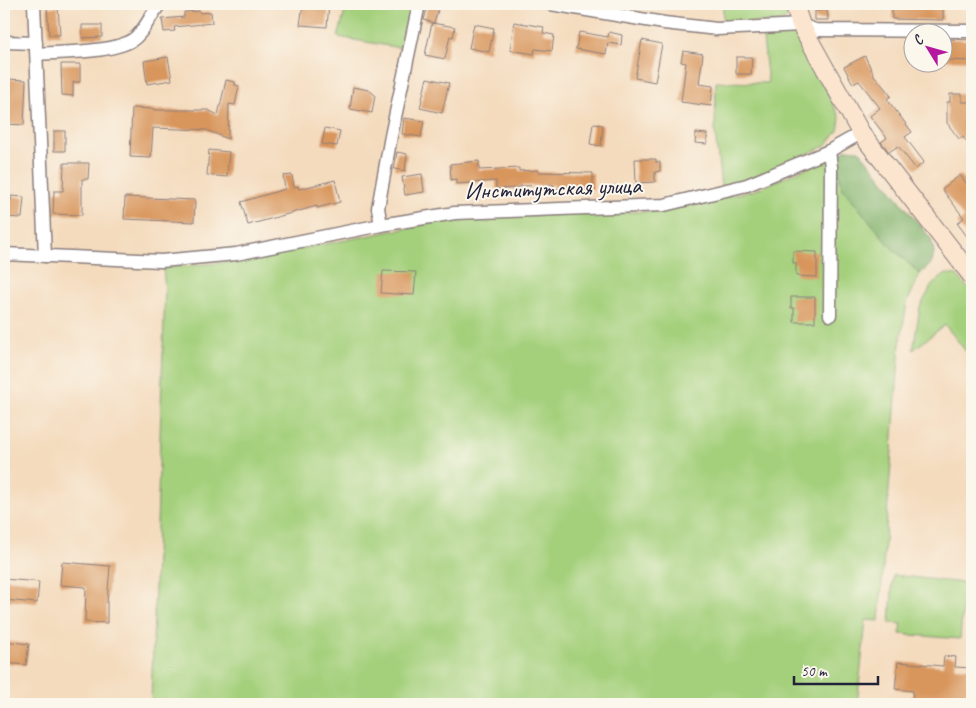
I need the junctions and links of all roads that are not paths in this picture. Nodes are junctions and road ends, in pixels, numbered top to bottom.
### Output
1 (34, 4) edge
2 (160, 4) edge
3 (419, 4) edge
4 (551, 4) edge
5 (794, 4) edge
6 (801, 25) junction
7 (972, 31) edge
8 (4, 42) edge
9 (36, 48) junction
10 (861, 133) junction
11 (829, 151) junction
12 (381, 225) junction
13 (4, 254) edge
14 (45, 256) junction
15 (972, 276) edge
16 (830, 315) dead end

1 - 9 street
2 - 9 street
3 - 12 street
4 - 6 street
5 - 6 street
6 - 7 street
6 - 10 street
8 - 9 street
9 - 14 street
10 - 11 street, Институтская улица
10 - 15 street
11 - 12 street, Институтская улица
11 - 16 street
12 - 14 street, Институтская улица
13 - 14 street, Институтская улица

